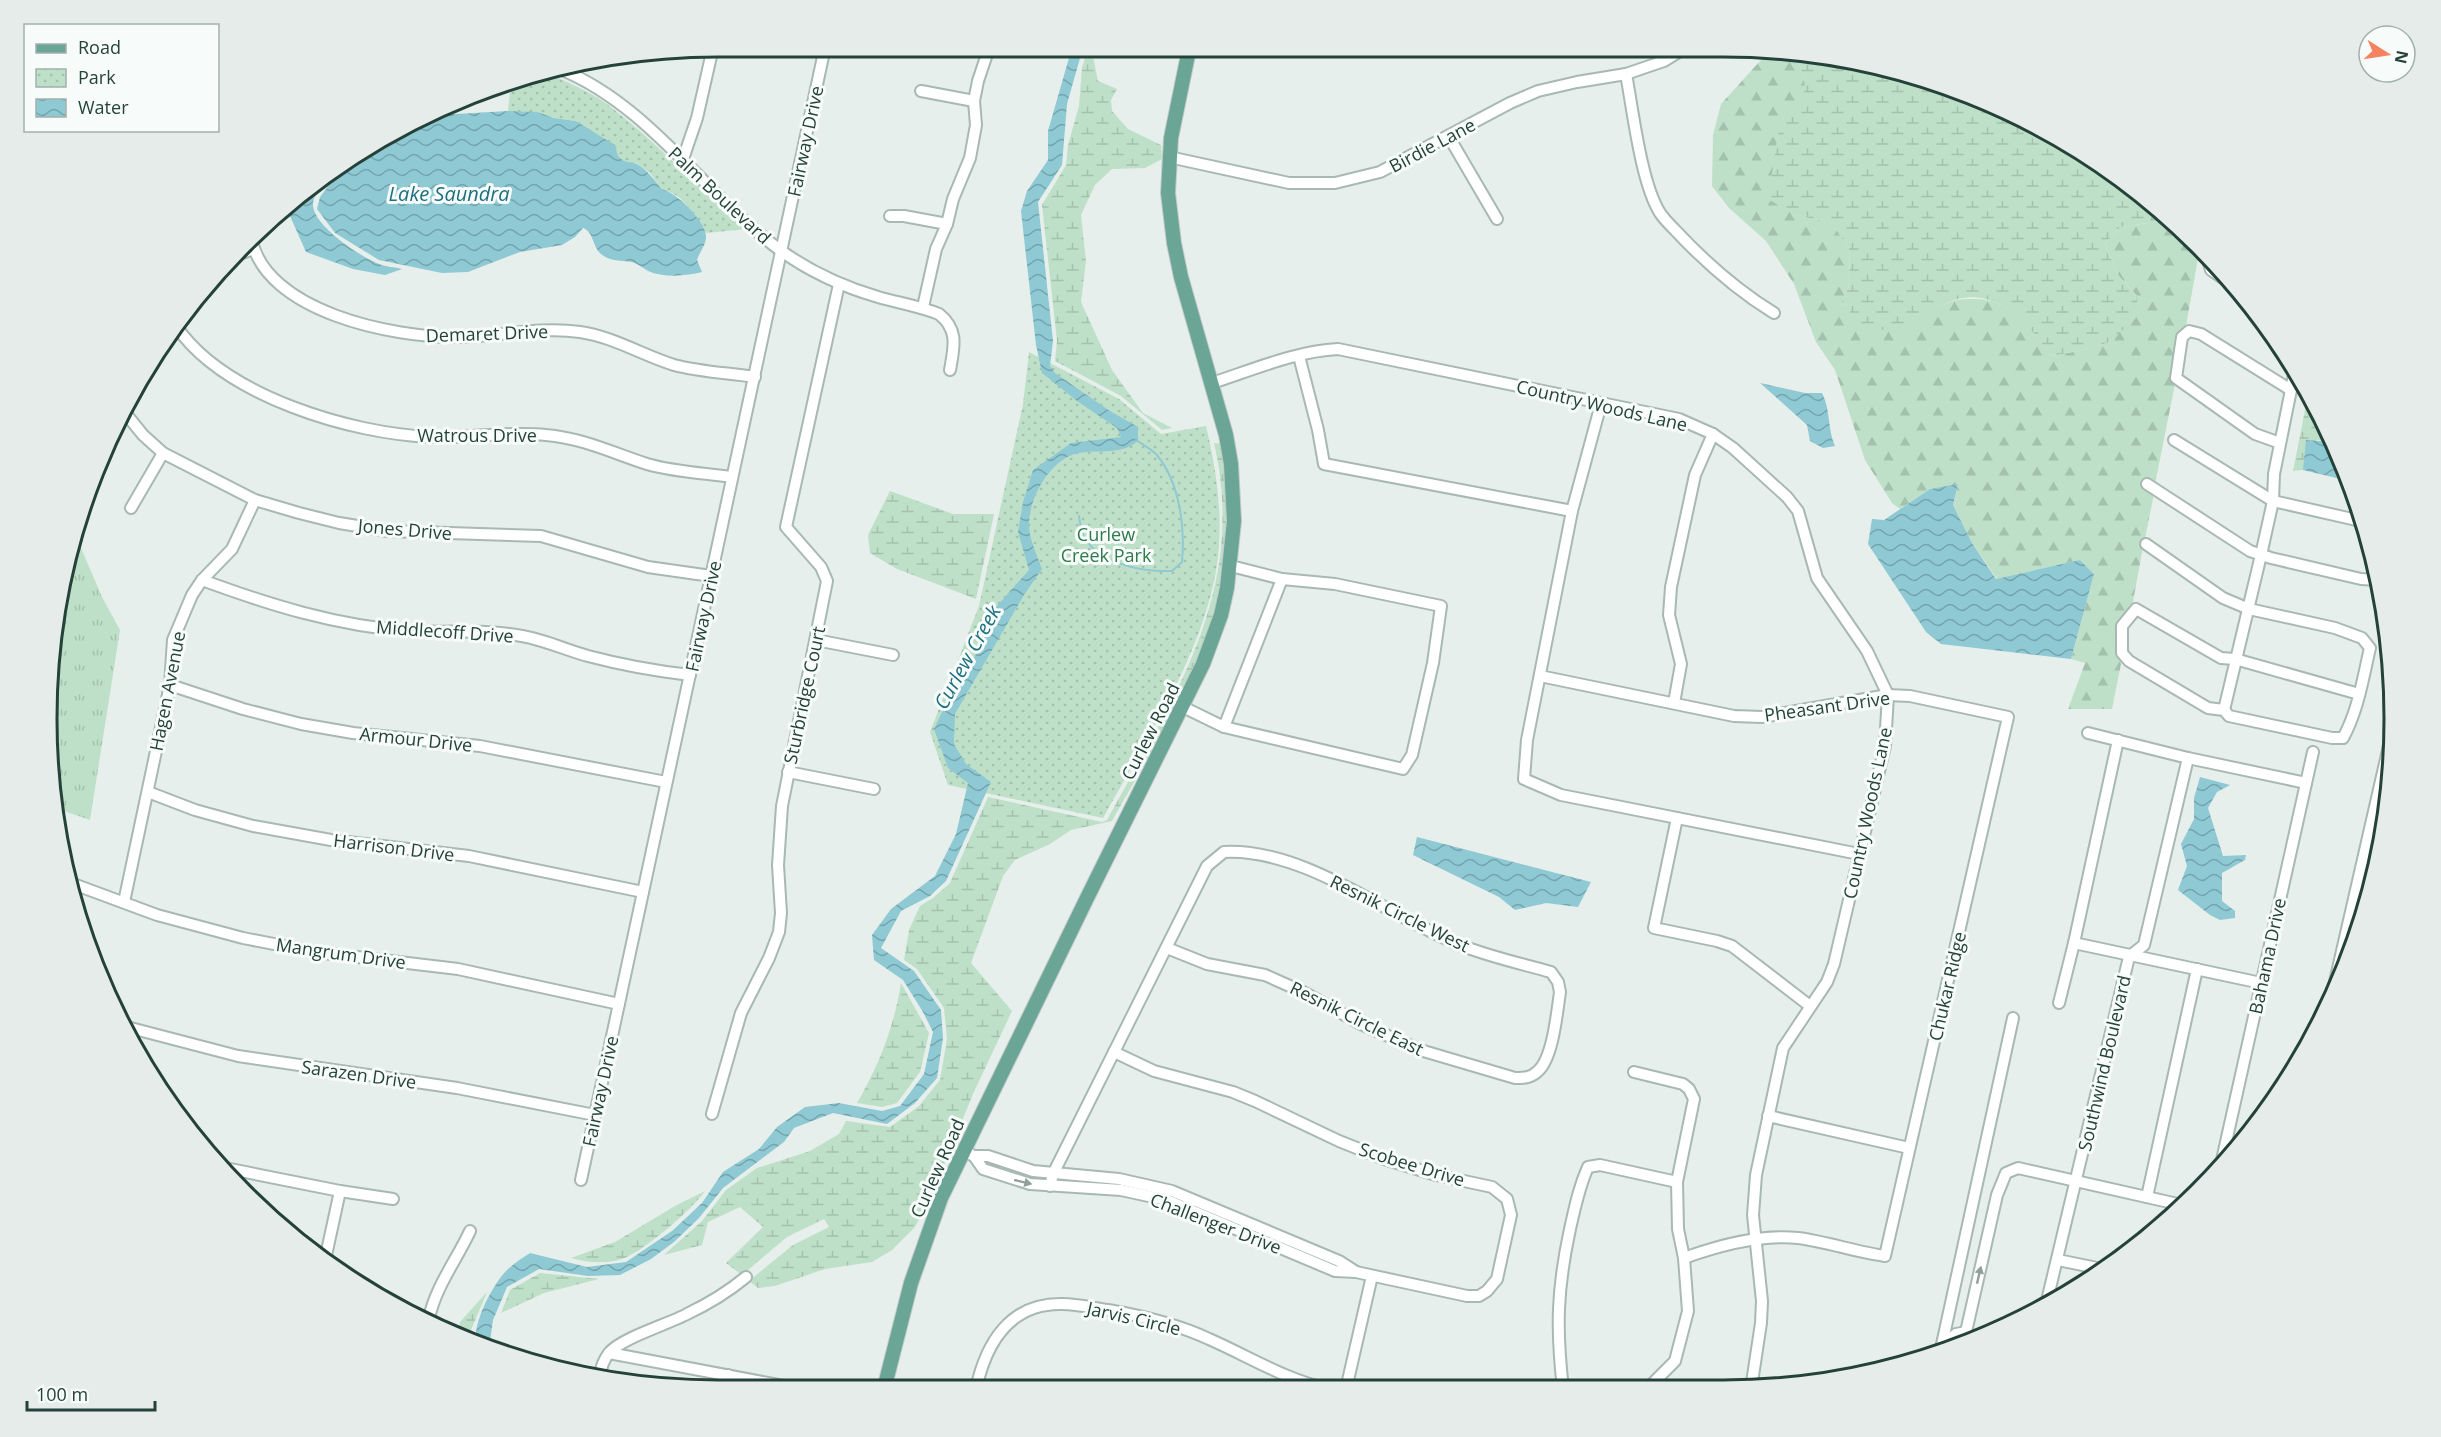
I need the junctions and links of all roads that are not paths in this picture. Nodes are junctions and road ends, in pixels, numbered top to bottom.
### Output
1 (711, 57) edge
2 (823, 57) edge
3 (986, 57) edge
4 (1188, 57) edge
5 (1670, 57) edge
6 (570, 74) edge
7 (1626, 74) junction
8 (921, 91) dead end
9 (974, 101) junction
10 (1449, 137) junction
11 (1169, 157) junction
12 (682, 162) junction
13 (890, 216) dead end
14 (1497, 219) dead end
15 (947, 224) junction
16 (253, 249) edge
17 (781, 251) junction
18 (839, 284) junction
19 (923, 307) junction
20 (1774, 313) dead end
21 (182, 332) edge
22 (1299, 356) junction
23 (950, 369) dead end
24 (755, 377) junction
25 (1212, 383) junction
26 (2292, 383) edge
27 (2291, 390) junction
28 (1601, 404) junction
29 (129, 418) edge
30 (1713, 434) junction
31 (2174, 440) dead end
32 (2280, 443) junction
33 (163, 453) junction
34 (732, 477) junction
35 (2147, 484) dead end
36 (255, 500) junction
37 (2273, 501) junction
38 (131, 508) dead end
39 (1572, 511) junction
40 (2353, 519) edge
41 (2146, 544) dead end
42 (2261, 555) junction
43 (1231, 566) junction
44 (711, 576) junction
45 (1282, 579) junction
46 (2369, 579) edge
47 (202, 580) junction
48 (2250, 609) junction
49 (816, 640) junction
50 (892, 655) dead end
51 (2235, 659) junction
52 (690, 675) junction
53 (1540, 676) junction
54 (170, 685) junction
55 (2359, 694) junction
56 (1888, 695) junction
57 (1674, 703) junction
58 (1183, 707) junction
59 (2224, 710) junction
60 (2008, 717) joint
61 (1224, 727) junction
62 (2088, 733) dead end
63 (2118, 740) junction
64 (2313, 752) dead end
65 (2188, 758) junction
66 (788, 772) junction
67 (666, 782) junction
68 (2381, 782) edge
69 (2306, 783) junction
70 (874, 789) dead end
71 (148, 792) junction
72 (1677, 818) junction
73 (1859, 854) junction
74 (79, 886) edge
75 (643, 892) junction
76 (124, 902) junction
77 (2074, 943) junction
78 (1167, 948) junction
79 (2342, 950) edge
80 (2130, 956) junction
81 (2197, 969) junction
82 (2261, 983) junction
83 (2059, 1003) dead end
84 (619, 1004) junction
85 (1810, 1006) junction
86 (2013, 1018) dead end
87 (135, 1029) edge
88 (1553, 1030) joint
89 (1114, 1052) junction
90 (1634, 1072) dead end
91 (712, 1114) dead end
92 (595, 1115) junction
93 (1768, 1116) junction
94 (1910, 1148) junction
95 (2224, 1150) edge
96 (968, 1153) junction
97 (236, 1170) edge
98 (1053, 1174) junction
99 (581, 1180) dead end
100 (2077, 1181) junction
101 (1677, 1182) junction
102 (1118, 1184) junction
103 (1050, 1186) junction
104 (340, 1191) junction
105 (2147, 1197) junction
106 (393, 1199) dead end
107 (2173, 1203) edge
108 (470, 1231) dead end
109 (1756, 1239) junction
110 (327, 1251) edge
111 (1684, 1258) junction
112 (2058, 1260) junction
113 (2093, 1267) edge
114 (1372, 1276) junction
115 (746, 1277) dead end
116 (2049, 1293) edge
117 (430, 1314) edge
118 (1970, 1332) edge
119 (1965, 1334) edge
120 (1950, 1339) edge
121 (1943, 1342) edge
122 (609, 1353) junction
123 (601, 1369) edge
124 (728, 1375) junction
125 (1752, 1379) edge
126 (727, 1380) edge
127 (754, 1380) edge
128 (886, 1380) edge
129 (978, 1380) edge
130 (1300, 1380) edge
131 (1348, 1380) edge
132 (1562, 1380) edge
133 (1656, 1380) edge

1 - 12 street
2 - 17 street, Fairway Drive
3 - 9 street
4 - 11 main road, Curlew Road
5 - 7 street, Birdie Lane
6 - 12 street, Palm Boulevard
7 - 10 street, Birdie Lane
7 - 20 street
8 - 9 street
9 - 15 street
10 - 11 street, Birdie Lane
10 - 14 street
11 - 25 main road, Curlew Road
12 - 17 street, Palm Boulevard
13 - 15 street
15 - 19 street
16 - 24 street, Demaret Drive
17 - 18 street, Palm Boulevard
17 - 24 street, Fairway Drive
18 - 19 street, Palm Boulevard
18 - 49 street, Sturbridge Court
19 - 23 street, Palm Boulevard
21 - 34 street, Watrous Drive
22 - 25 street, Country Woods Lane
22 - 28 street, Country Woods Lane
22 - 39 street
24 - 34 street, Fairway Drive
25 - 43 main road, Curlew Road
26 - 27 street
27 - 32 street
27 - 32 street
28 - 30 street, Country Woods Lane
28 - 39 street
29 - 33 street, Jones Drive
30 - 56 street, Country Woods Lane
30 - 57 street
31 - 37 street
32 - 37 street
33 - 36 street, Jones Drive
33 - 38 street
34 - 44 street, Fairway Drive
35 - 42 street
36 - 44 street, Jones Drive
36 - 47 street, Hagen Avenue
37 - 40 street
37 - 42 street
39 - 53 street
41 - 48 street
42 - 46 street
42 - 48 street
43 - 45 street
43 - 58 main road, Curlew Road
44 - 52 street, Fairway Drive
45 - 61 street
45 - 61 street
47 - 52 street, Middlecoff Drive
47 - 54 street, Hagen Avenue
48 - 51 street
48 - 55 street
49 - 50 street
49 - 66 street, Sturbridge Court
51 - 55 street
51 - 59 street
51 - 59 street
52 - 67 street, Fairway Drive
53 - 57 street, Pheasant Drive
53 - 72 street
54 - 67 street, Armour Drive
54 - 71 street, Hagen Avenue
55 - 59 street
56 - 57 street, Pheasant Drive
56 - 60 street, Pheasant Drive
56 - 73 street, Country Woods Lane
58 - 61 street
58 - 96 main road, Curlew Road
60 - 94 street, Chukar Ridge
62 - 63 street
63 - 65 street
63 - 77 street
64 - 69 street, Bahama Drive
65 - 69 street
65 - 80 street, Southwind Boulevard
66 - 70 street
66 - 91 street, Sturbridge Court
67 - 75 street, Fairway Drive
68 - 79 street
69 - 82 street, Bahama Drive
71 - 75 street, Harrison Drive
71 - 76 street, Hagen Avenue
72 - 73 street
72 - 85 street
73 - 85 street, Country Woods Lane
74 - 76 street, Mangrum Drive
75 - 84 street, Fairway Drive
76 - 84 street, Mangrum Drive
77 - 80 street
77 - 83 street
78 - 88 street, Resnik Circle East
78 - 88 street, Resnik Circle West
78 - 89 street
80 - 81 street
80 - 100 street, Southwind Boulevard
81 - 82 street
81 - 105 street
82 - 95 street, Bahama Drive
84 - 92 street, Fairway Drive
85 - 93 street, Country Woods Lane
86 - 121 street
87 - 92 street, Sarazen Drive
89 - 98 street
89 - 114 street, Scobee Drive
90 - 101 street
92 - 99 street, Fairway Drive
93 - 94 street
93 - 109 street, Country Woods Lane
94 - 109 street, Chukar Ridge
96 - 98 street, Challenger Drive
96 -> 103 street, Challenger Drive
96 - 128 main road, Curlew Road
97 - 104 street
98 - 102 street, Challenger Drive
98 - 103 street
100 - 105 street
100 - 112 street, Southwind Boulevard
118 -> 100 street
101 - 111 street
101 - 132 street
102 - 103 street, Challenger Drive
102 - 114 street, Challenger Drive
104 - 106 street
104 - 110 street
105 - 107 street
108 - 117 street
109 - 111 street
109 - 125 street, Country Woods Lane
111 - 133 street
112 - 113 street
112 - 116 street, Southwind Boulevard
114 - 131 street
115 - 122 street
119 - 120 street
122 - 123 street
122 - 124 street
124 - 126 street
124 - 127 street
129 - 130 street, Jarvis Circle

